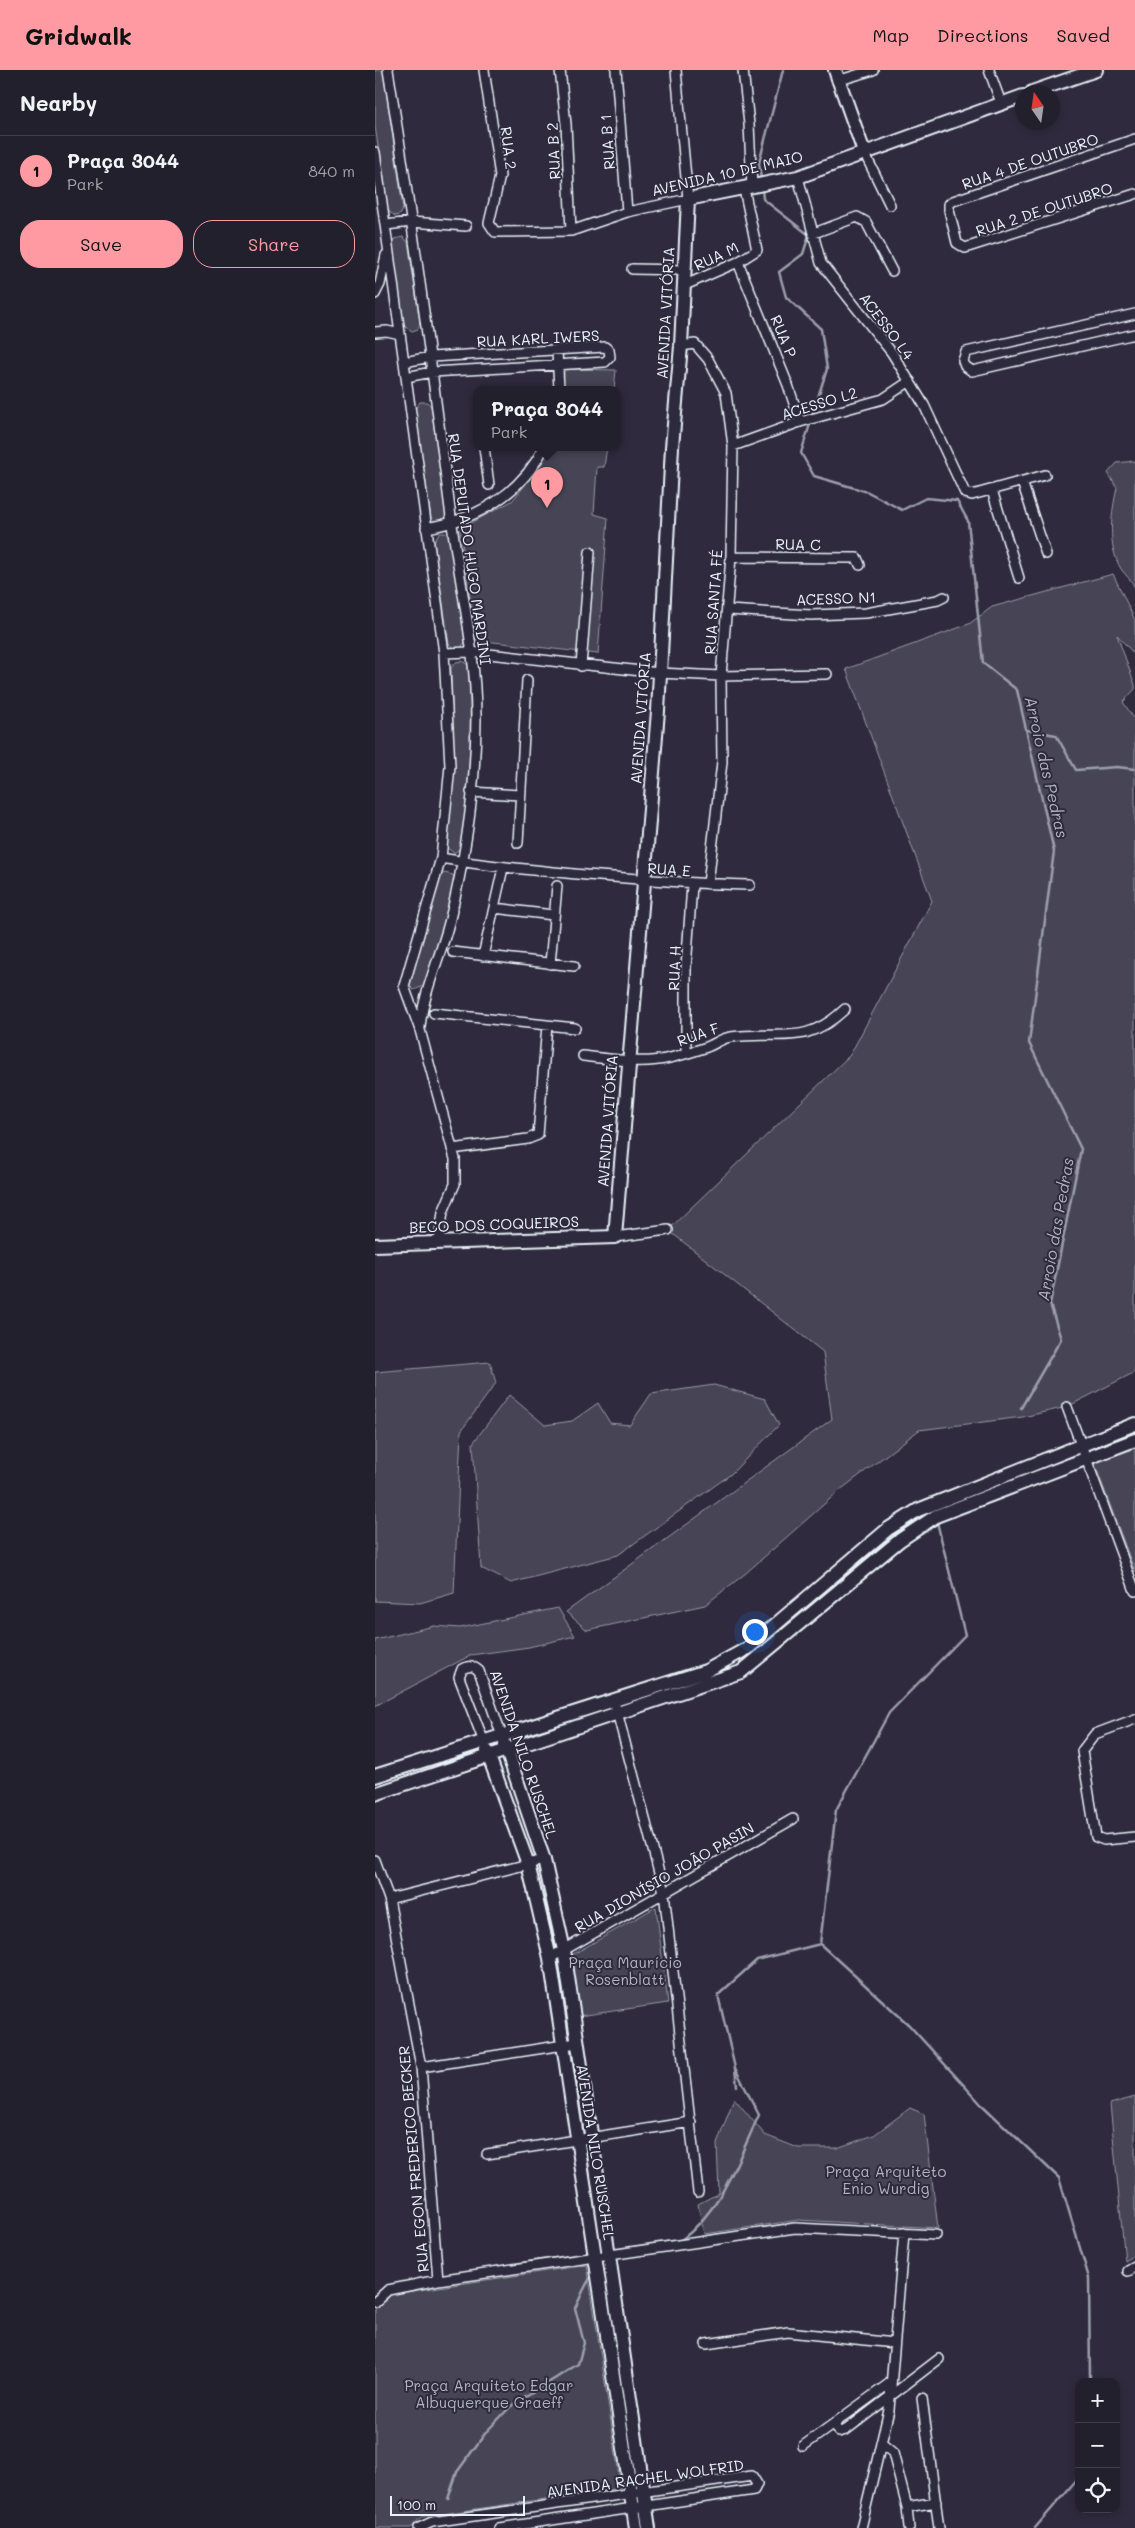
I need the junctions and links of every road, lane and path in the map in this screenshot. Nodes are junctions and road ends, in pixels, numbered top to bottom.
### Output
1 (387, 70) edge
2 (484, 70) edge
3 (560, 70) edge
4 (616, 70) edge
5 (677, 70) edge
6 (743, 70) edge
7 (873, 70) edge
8 (989, 70) edge
9 (1096, 70) edge
10 (836, 75) edge
11 (1052, 85) edge
12 (1015, 99) edge
13 (1001, 103) junction
14 (1135, 139) edge
15 (375, 152) edge
16 (864, 152) junction
17 (798, 177) junction
18 (755, 187) junction
19 (1135, 194) edge
20 (689, 199) junction
21 (890, 205) dead end
22 (627, 212) junction
23 (411, 222) junction
24 (386, 225) junction
25 (467, 226) dead end
26 (491, 229) joint
27 (571, 231) junction
28 (814, 232) junction
29 (388, 242) junction
30 (961, 247) joint
31 (739, 262) junction
32 (632, 269) dead end
33 (684, 270) junction
34 (893, 271) dead end
35 (683, 286) junction
36 (375, 294) edge
37 (1135, 314) edge
38 (375, 332) edge
39 (400, 334) junction
40 (1135, 334) edge
41 (681, 346) junction
42 (557, 350) junction
43 (431, 358) junction
44 (404, 362) junction
45 (559, 365) junction
46 (432, 372) junction
47 (406, 377) junction
48 (910, 381) junction
49 (559, 386) edge
50 (800, 422) junction
51 (733, 446) junction
52 (485, 451) edge
53 (541, 451) edge
54 (1045, 475) dead end
55 (1022, 482) junction
56 (489, 485) dead end
57 (992, 490) junction
58 (451, 524) junction
59 (426, 528) junction
60 (590, 552) dead end
61 (1046, 554) dead end
62 (731, 557) junction
63 (860, 565) dead end
64 (1019, 578) dead end
65 (943, 597) dead end
66 (728, 610) junction
67 (471, 652) junction
68 (444, 653) junction
69 (581, 666) junction
70 (659, 673) junction
71 (827, 674) dead end
72 (721, 676) junction
73 (527, 680) dead end
74 (471, 792) junction
75 (520, 795) junction
76 (518, 843) dead end
77 (441, 858) junction
78 (462, 862) junction
79 (503, 868) junction
80 (643, 881) junction
81 (692, 884) junction
82 (708, 884) junction
83 (750, 885) dead end
84 (557, 886) dead end
85 (494, 908) junction
86 (553, 915) junction
87 (453, 952) dead end
88 (483, 956) junction
89 (550, 964) junction
90 (574, 966) dead end
91 (405, 990) junction
92 (426, 992) junction
93 (845, 1009) dead end
94 (434, 1013) dead end
95 (547, 1025) junction
96 (575, 1028) dead end
97 (420, 1030) junction
98 (686, 1053) junction
99 (583, 1056) dead end
100 (628, 1060) junction
101 (452, 1149) junction
102 (668, 1230) dead end
103 (615, 1237) junction
104 (439, 1242) junction
105 (375, 1245) edge
106 (1067, 1408) dead end
107 (1135, 1424) edge
108 (1135, 1440) edge
109 (1080, 1444) junction
110 (1086, 1458) junction
111 (918, 1510) junction
112 (926, 1523) junction
113 (824, 1583) junction
114 (1135, 1591) edge
115 (833, 1595) junction
116 (733, 1656) junction
117 (741, 1672) junction
118 (613, 1701) junction
119 (618, 1715) junction
120 (1135, 1719) edge
121 (502, 1736) junction
122 (484, 1742) junction
123 (507, 1751) junction
124 (489, 1757) junction
125 (375, 1776) edge
126 (375, 1794) edge
127 (793, 1819) dead end
128 (1135, 1837) edge
129 (375, 1860) edge
130 (544, 1860) junction
131 (528, 1864) junction
132 (664, 1892) junction
133 (389, 1899) junction
134 (564, 1950) junction
135 (550, 1958) junction
136 (577, 2043) junction
137 (563, 2046) junction
138 (421, 2067) junction
139 (691, 2122) junction
140 (591, 2138) junction
141 (577, 2140) junction
142 (487, 2154) dead end
143 (698, 2192) dead end
144 (903, 2233) junction
145 (936, 2235) dead end
146 (609, 2255) junction
147 (595, 2257) junction
148 (438, 2280) junction
149 (375, 2302) edge
150 (894, 2342) junction
151 (706, 2344) dead end
152 (939, 2359) dead end
153 (625, 2368) junction
154 (612, 2370) junction
155 (890, 2383) junction
156 (922, 2398) dead end
157 (889, 2399) junction
158 (835, 2423) junction
159 (881, 2443) junction
160 (803, 2446) dead end
161 (638, 2494) junction
162 (935, 2502) junction
163 (907, 2507) junction
164 (640, 2508) junction
165 (464, 2523) edge
166 (419, 2528) edge
167 (499, 2528) edge
168 (636, 2528) edge
169 (649, 2528) edge
170 (861, 2528) edge
171 (909, 2528) edge
172 (939, 2528) edge

1 - 23 street, RUA DEPUTADO HUGO MARDINI
2 - 26 street, RUA 2
3 - 27 street, RUA B 2
4 - 22 street, RUA B 1
5 - 20 street
6 - 18 street
7 - 10 street
8 - 13 street
9 - 11 street
10 - 16 street
12 - 13 street, AVENIDA 10 DE MAIO
13 - 16 street, AVENIDA 10 DE MAIO
14 - 30 street, RUA 4 DE OUTUBRO
15 - 24 street
16 - 17 street, AVENIDA 10 DE MAIO
16 - 21 street
17 - 18 street, AVENIDA 10 DE MAIO
17 - 28 street, ACESSO L4
18 - 20 street, AVENIDA 10 DE MAIO
18 - 31 street, RUA M
19 - 30 street, RUA 2 DE OUTUBRO
20 - 22 street, AVENIDA 10 DE MAIO
20 - 33 street, AVENIDA VITÓRIA
22 - 27 street, AVENIDA 10 DE MAIO
23 - 24 street
23 - 25 street
23 - 43 street, RUA DEPUTADO HUGO MARDINI
24 - 29 street
26 - 27 street, AVENIDA 10 DE MAIO
28 - 34 street
28 - 48 street, ACESSO L4
29 - 36 street
29 - 39 street
31 - 35 street, RUA M
31 - 50 street, RUA P
32 - 33 street, RUA M
33 - 35 street, AVENIDA VITÓRIA
35 - 41 street, AVENIDA VITÓRIA
37 - 40 street
38 - 39 street
39 - 44 street
41 - 51 street, RUA SANTA FÉ
41 - 70 street, AVENIDA VITÓRIA
42 - 43 street, RUA KARL IWERS
42 - 45 street
42 - 45 street, RUA KARL IWERS
43 - 44 street, RUA KARL IWERS
43 - 46 street, RUA DEPUTADO HUGO MARDINI
44 - 47 street
45 - 46 street, RUA KARL IWERS
45 - 49 street
46 - 47 street, RUA KARL IWERS
46 - 58 street, RUA DEPUTADO HUGO MARDINI
47 - 59 street
48 - 50 street, ACESSO L2
48 - 57 street, ACESSO L4
50 - 51 street, ACESSO L2
51 - 62 street, RUA SANTA FÉ
52 - 56 street
53 - 58 street
54 - 55 street
55 - 57 street
55 - 61 street
57 - 64 street
58 - 59 street
58 - 67 street, RUA DEPUTADO HUGO MARDINI
59 - 68 street
60 - 69 street
62 - 63 street, RUA C
62 - 66 street, RUA SANTA FÉ
65 - 66 street, ACESSO N1
66 - 72 street, RUA SANTA FÉ
67 - 68 street
67 - 69 street
67 - 74 street, RUA DEPUTADO HUGO MARDINI
68 - 77 street
69 - 70 street
70 - 72 street
70 - 80 street, AVENIDA VITÓRIA
71 - 72 street
72 - 82 street, RUA SANTA FÉ
73 - 75 street
74 - 75 street
74 - 78 street, RUA DEPUTADO HUGO MARDINI
75 - 76 street
77 - 78 street, RUA E
77 - 91 street
78 - 79 street, RUA E
78 - 92 street, RUA DEPUTADO HUGO MARDINI
79 - 80 street, RUA E
79 - 85 street
80 - 81 street, RUA E
80 - 100 street, AVENIDA VITÓRIA
81 - 82 street, RUA E
81 - 98 street, RUA H
82 - 83 street, RUA E
84 - 86 street
85 - 86 street
85 - 88 street
86 - 89 street
87 - 88 street
88 - 89 street
89 - 90 street
91 - 92 street
91 - 97 street, RUA DEPUTADO HUGO MARDINI
92 - 97 street, RUA DEPUTADO HUGO MARDINI
93 - 98 street, RUA F
94 - 95 street
95 - 96 street
95 - 101 street
97 - 101 street, RUA DEPUTADO HUGO MARDINI
98 - 100 street, RUA F
99 - 100 street, RUA F
100 - 103 street, AVENIDA VITÓRIA
101 - 104 street, RUA DEPUTADO HUGO MARDINI
102 - 103 street
103 - 104 street, BECO DOS COQUEIROS
104 - 105 street, BECO DOS COQUEIROS
106 - 109 street
107 - 109 street
108 - 110 street
109 - 110 street
109 - 111 street
110 - 112 street
110 - 114 street
111 - 112 street
111 - 113 street
112 - 115 street
113 - 115 street
113 - 116 street
115 - 117 street
116 - 117 street
116 - 118 street
117 - 119 street
118 - 119 street
118 - 121 street
119 - 123 street
119 - 132 street
120 - 128 street
121 - 122 street
121 - 122 street, AVENIDA NILO RUSCHEL
121 - 123 street, AVENIDA NILO RUSCHEL
122 - 124 street, AVENIDA NILO RUSCHEL
122 - 125 street
123 - 124 street
123 - 130 street, AVENIDA NILO RUSCHEL
124 - 126 street
124 - 131 street, AVENIDA NILO RUSCHEL
127 - 132 street, RUA DIONÍSIO JOÃO PASIN
129 - 133 street, RUA EGON FREDERICO BECKER
130 - 131 street
130 - 134 street, AVENIDA NILO RUSCHEL
131 - 133 street
131 - 135 street, AVENIDA NILO RUSCHEL
132 - 134 street, RUA DIONÍSIO JOÃO PASIN
132 - 139 street
133 - 138 street, RUA EGON FREDERICO BECKER
134 - 135 street, RUA DIONÍSIO JOÃO PASIN
134 - 136 street, AVENIDA NILO RUSCHEL
135 - 137 street, AVENIDA NILO RUSCHEL
136 - 137 street
136 - 140 street, AVENIDA NILO RUSCHEL
137 - 138 street
137 - 141 street, AVENIDA NILO RUSCHEL
138 - 148 street, RUA EGON FREDERICO BECKER
139 - 140 street
139 - 143 street
140 - 141 street
140 - 146 street, AVENIDA NILO RUSCHEL
141 - 142 street
141 - 147 street, AVENIDA NILO RUSCHEL
144 - 145 street
144 - 146 street
144 - 150 street
146 - 147 street
146 - 153 street, AVENIDA NILO RUSCHEL
147 - 148 street
147 - 154 street, AVENIDA NILO RUSCHEL
148 - 149 street
150 - 151 street
150 - 155 street
152 - 157 street
153 - 154 street
153 - 161 street, AVENIDA NILO RUSCHEL
154 - 161 street, AVENIDA NILO RUSCHEL
155 - 157 street
155 - 158 street
156 - 162 street
157 - 158 street
157 - 159 street
158 - 160 street
159 - 163 street
159 - 170 street
161 - 164 street, AVENIDA NILO RUSCHEL
161 - 164 street, AVENIDA RACHEL WOLFRID
161 - 165 street, AVENIDA RACHEL WOLFRID
162 - 163 street
162 - 172 street
163 - 171 street
164 - 167 street, AVENIDA RACHEL WOLFRID
164 - 168 street, AVENIDA NILO RUSCHEL
164 - 169 street, AVENIDA NILO RUSCHEL
165 - 166 street, AVENIDA RACHEL WOLFRID

